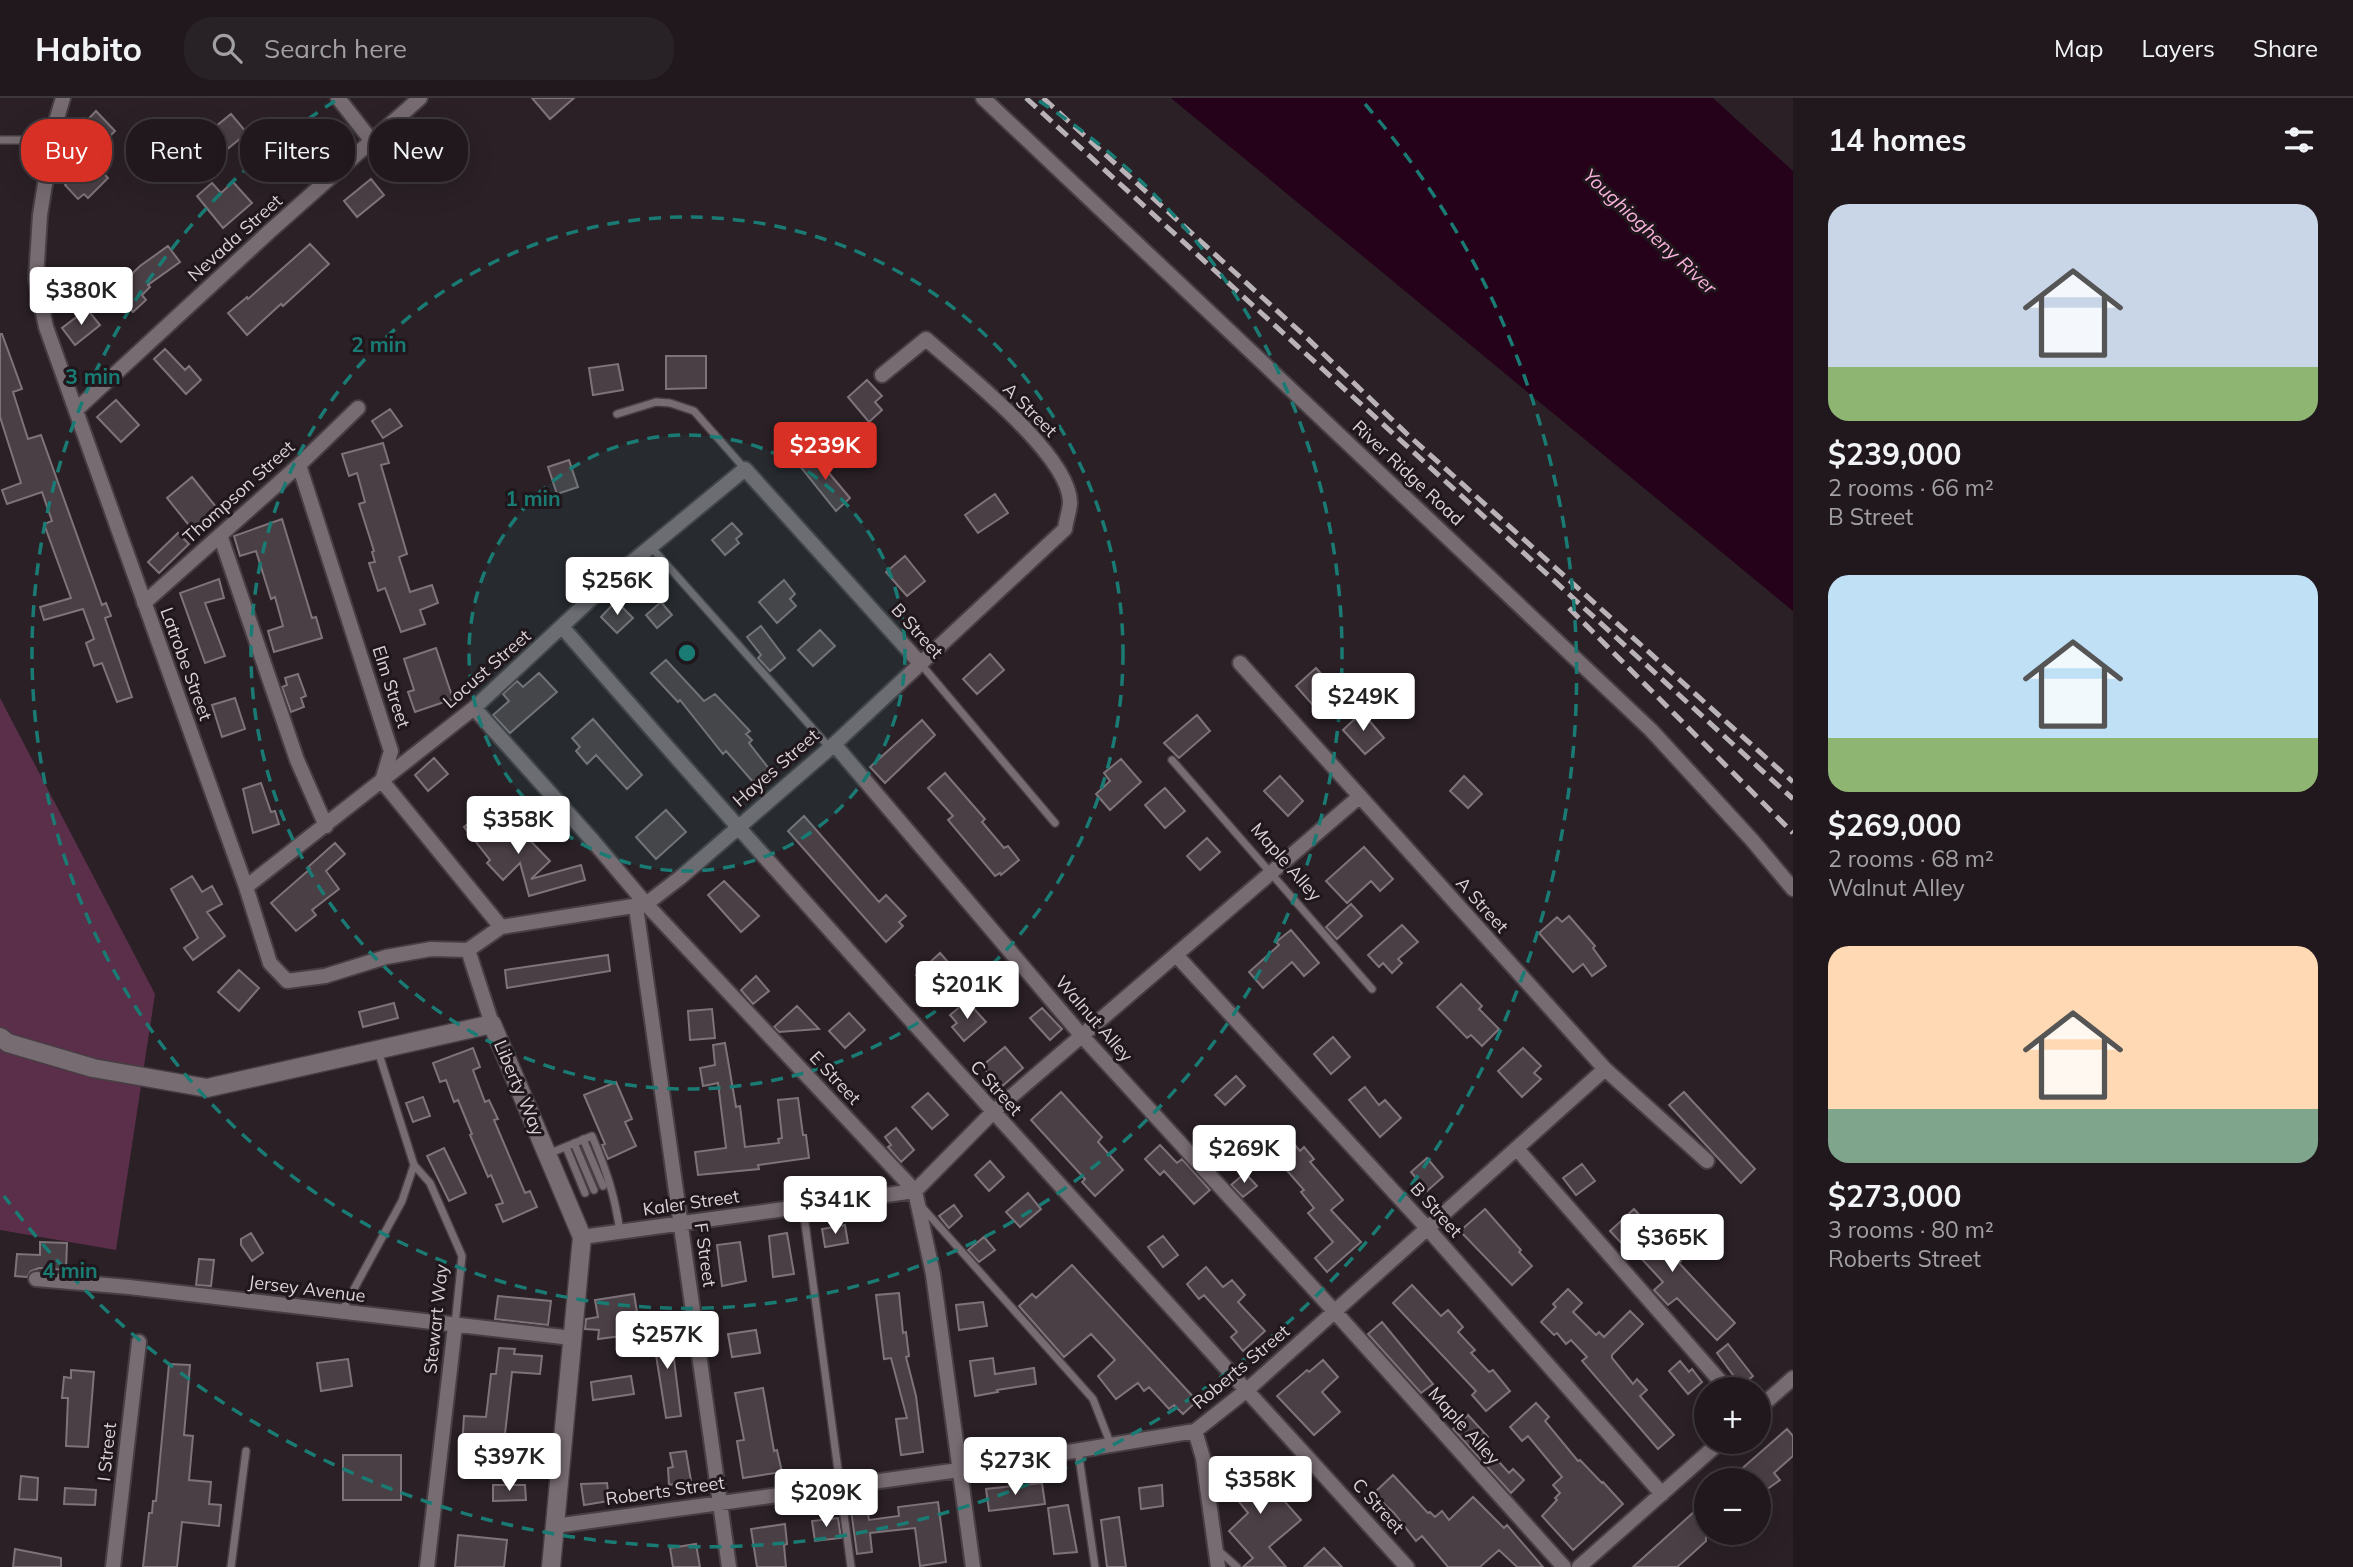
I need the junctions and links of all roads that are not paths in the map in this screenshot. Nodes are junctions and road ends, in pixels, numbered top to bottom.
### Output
1 (63, 98) edge
2 (338, 98) edge
3 (420, 98) edge
4 (983, 98) edge
5 (58, 119) edge
6 (396, 119) edge
7 (369, 136) edge
8 (0, 141) edge
9 (21, 141) edge
10 (369, 143) edge
11 (45, 182) edge
12 (882, 375) dead end
13 (358, 408) dead end
14 (77, 409) junction
15 (617, 414) dead end
16 (299, 465) junction
17 (745, 469) junction
18 (1065, 528) joint
19 (220, 535) junction
20 (651, 546) junction
21 (144, 603) junction
22 (563, 628) junction
23 (920, 663) junction
24 (1240, 663) dead end
25 (474, 708) junction
26 (832, 746) junction
27 (1172, 760) dead end
28 (382, 781) junction
29 (1359, 797) junction
30 (1055, 823) dead end
31 (326, 826) junction
32 (737, 827) junction
33 (1271, 874) junction
34 (246, 887) junction
35 (1793, 889) edge
36 (641, 905) junction
37 (501, 927) junction
38 (468, 950) junction
39 (1177, 956) junction
40 (1372, 989) dead end
41 (492, 1024) junction
42 (1082, 1036) junction
43 (0, 1037) edge
44 (378, 1050) junction
45 (1605, 1069) junction
46 (992, 1113) junction
47 (574, 1143) junction
48 (566, 1147) junction
49 (1517, 1149) junction
50 (547, 1154) junction
51 (1707, 1161) dead end
52 (414, 1164) junction
53 (606, 1184) junction
54 (594, 1190) junction
55 (585, 1193) junction
56 (916, 1197) junction
57 (567, 1201) junction
58 (803, 1208) junction
59 (681, 1223) junction
60 (1428, 1229) junction
61 (620, 1232) junction
62 (582, 1237) junction
63 (36, 1279) dead end
64 (341, 1312) junction
65 (1335, 1312) junction
66 (455, 1326) junction
67 (572, 1338) junction
68 (139, 1342) dead end
69 (1717, 1377) edge
70 (1793, 1378) edge
71 (1247, 1390) junction
72 (1771, 1397) edge
73 (1195, 1431) junction
74 (1111, 1445) junction
75 (1078, 1450) junction
76 (246, 1451) dead end
77 (1707, 1454) edge
78 (958, 1470) junction
79 (842, 1485) junction
80 (1662, 1494) junction
81 (720, 1502) junction
82 (555, 1526) junction
83 (1215, 1548) junction
84 (113, 1567) edge
85 (231, 1567) edge
86 (427, 1567) edge
87 (551, 1567) edge
88 (729, 1567) edge
89 (851, 1567) edge
90 (974, 1567) edge
91 (1095, 1567) edge
92 (1218, 1567) edge
93 (1237, 1567) edge
94 (1407, 1567) edge
95 (1564, 1567) edge
96 (1579, 1567) edge

1 - 5 street, Latrobe Street
2 - 7 street
3 - 6 street, Nevada Street
4 - 35 street, River Ridge Road
8 - 9 lane
10 - 14 street, Nevada Street
11 - 14 street, Latrobe Street
12 - 18 street, A Street
13 - 16 street, Thompson Street
14 - 21 street, Latrobe Street
15 - 17 lane
16 - 19 street, Thompson Street
16 - 28 street, Elm Street
17 - 20 street, Locust Street
17 - 23 street, B Street
18 - 23 street, Hayes Street
19 - 21 street, Thompson Street
19 - 31 street
20 - 22 street, Locust Street
20 - 26 lane
21 - 34 street, Latrobe Street
22 - 25 street, Locust Street
22 - 32 street, C Street
23 - 26 street, Hayes Street
23 - 30 lane, B Street
24 - 29 street, A Street
25 - 28 street, Locust Street
25 - 36 street, E Street
26 - 32 street, Hayes Street
26 - 42 street, Walnut Alley
27 - 33 lane, Maple Alley
28 - 31 street, Locust Street
28 - 37 street
29 - 33 street
29 - 45 street, A Street
31 - 34 street, Locust Street
32 - 36 street, Hayes Street
32 - 46 street, C Street
33 - 39 street
33 - 40 lane, Maple Alley
34 - 38 street, Latrobe Street
36 - 37 street, Hayes Street
36 - 56 street, E Street
36 - 59 street, F Street
37 - 38 street, Hayes Street
38 - 41 street
39 - 42 street
39 - 60 street, B Street
41 - 44 street, Liberty Way
41 - 50 street, Liberty Way
42 - 46 street
42 - 65 street, Walnut Alley
43 - 44 street, Liberty Way
44 - 52 lane, Stewart Way
45 - 49 street, Roberts Street
45 - 51 street, A Street
46 - 56 street
46 - 71 street, C Street
47 - 48 lane
47 - 53 lane
47 - 54 lane
48 - 50 lane
48 - 55 lane
49 - 60 street, Roberts Street
49 - 69 street
50 - 57 street, Liberty Way
52 - 64 lane
52 - 66 lane, Stewart Way
53 - 54 lane
53 - 61 lane
54 - 55 lane
55 - 57 lane
56 - 58 street, Kaler Street
56 - 74 lane
56 - 78 street
57 - 62 street, Liberty Way
58 - 59 street, Kaler Street
58 - 79 lane
59 - 61 street, Kaler Street
59 - 81 street, F Street
60 - 65 street, Roberts Street
60 - 80 street, B Street
61 - 62 street, Kaler Street
62 - 67 street, Liberty Way
63 - 64 street, Jersey Avenue
64 - 66 street, Jersey Avenue
65 - 71 street, Roberts Street
65 - 95 street, Maple Alley
66 - 67 street, Jersey Avenue
66 - 86 street, Stewart Way
67 - 82 street, Liberty Way
68 - 84 street, I Street
70 - 72 street
71 - 73 street, Roberts Street
71 - 94 street, C Street
73 - 74 street, Roberts Street
73 - 83 street
74 - 75 street, Roberts Street
75 - 78 street, Roberts Street
75 - 91 lane
76 - 85 lane
77 - 80 street
78 - 79 street, Roberts Street
78 - 90 street
79 - 81 street, Roberts Street
79 - 89 lane
80 - 96 street
81 - 82 street, Roberts Street
81 - 88 street, F Street
82 - 87 street, Liberty Way
83 - 92 street
83 - 93 lane

